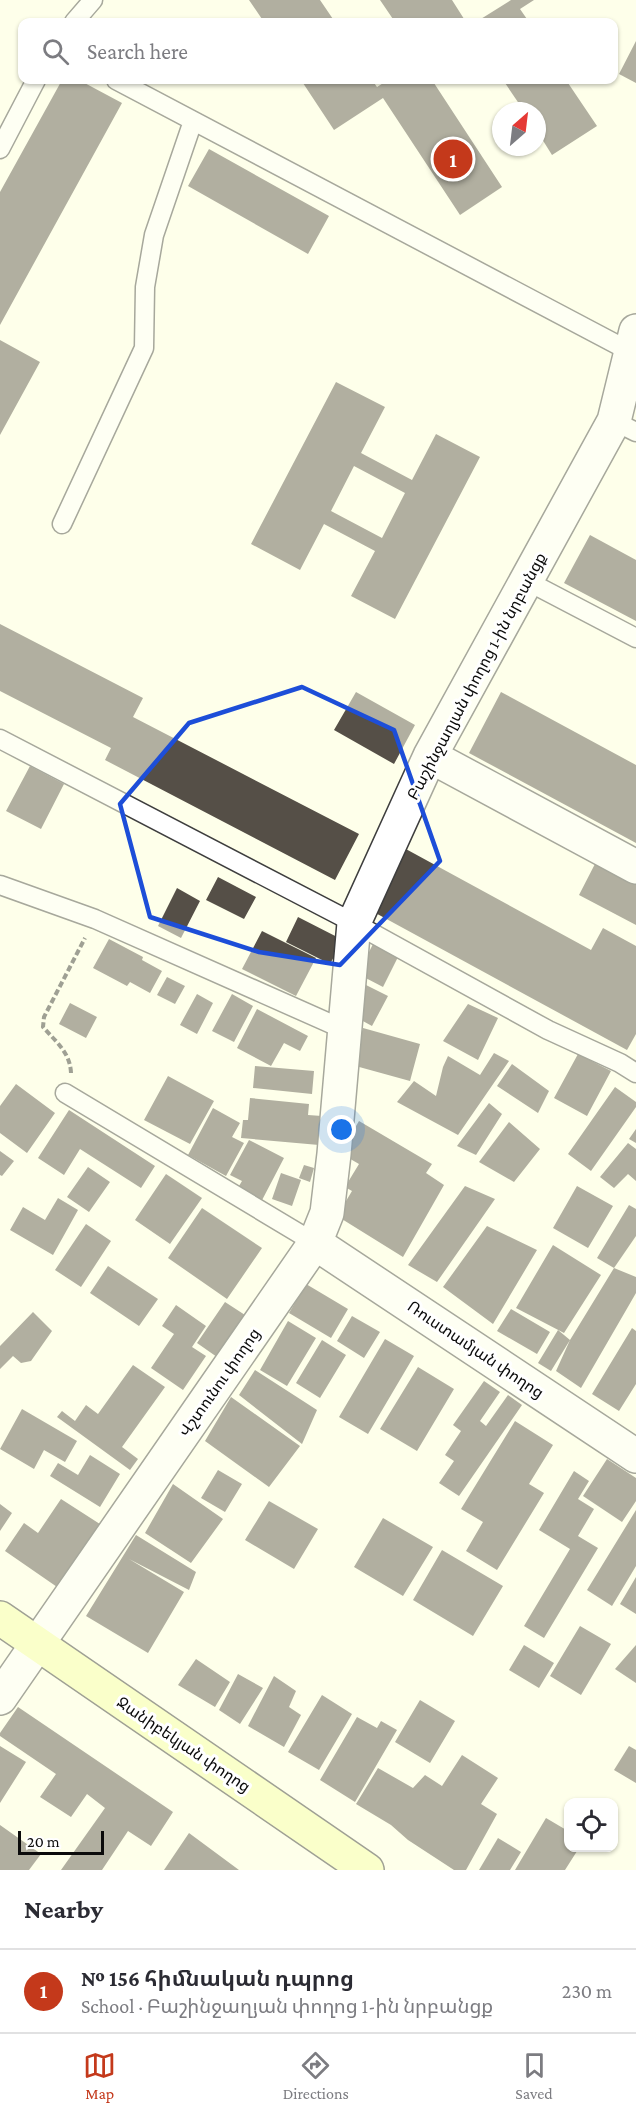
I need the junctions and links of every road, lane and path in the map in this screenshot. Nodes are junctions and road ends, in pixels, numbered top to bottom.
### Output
1 (93, 0) edge
2 (77, 18) edge
3 (34, 84) edge
4 (124, 84) edge
5 (194, 121) junction
6 (0, 149) edge
7 (634, 341) edge
8 (625, 426) edge
9 (62, 524) dead end
10 (526, 581) junction
11 (636, 638) edge
12 (0, 739) edge
13 (430, 756) junction
14 (636, 867) edge
15 (0, 885) edge
16 (95, 919) junction
17 (354, 922) junction
18 (345, 1030) junction
19 (636, 1073) edge
20 (65, 1094) joint
21 (315, 1243) junction
22 (636, 1456) edge
23 (0, 1618) edge
24 (38, 1644) junction
25 (0, 1698) edge
26 (367, 1870) edge

1 - 2 lane
3 - 6 lane
4 - 5 lane
5 - 7 lane
5 - 9 lane
7 - 8 street, Բաշինջաղյան փողոց 1-ին նրբանցք
8 - 10 street, Բաշինջաղյան փողոց 1-ին նրբանցք
10 - 11 lane
10 - 13 street, Բաշինջաղյան փողոց 1-ին նրբանցք
12 - 17 lane
13 - 14 street
13 - 17 street, Բաշինջաղյան փողոց 1-ին նրբանցք
15 - 16 lane
16 - 18 lane
16 - 20 path
17 - 18 street, Բաշինջաղյան փողոց 1-ին նրբանցք
17 - 19 lane
18 - 21 street, Վշտունու փողոց
20 - 21 lane
21 - 22 street, Ռուստամյան փողոց
21 - 24 street, Վշտունու փողոց
23 - 24 main road, Ջանիբեկյան փողոց
24 - 25 street, Վշտունու փողոց
24 - 26 main road, Ջանիբեկյան փողոց

